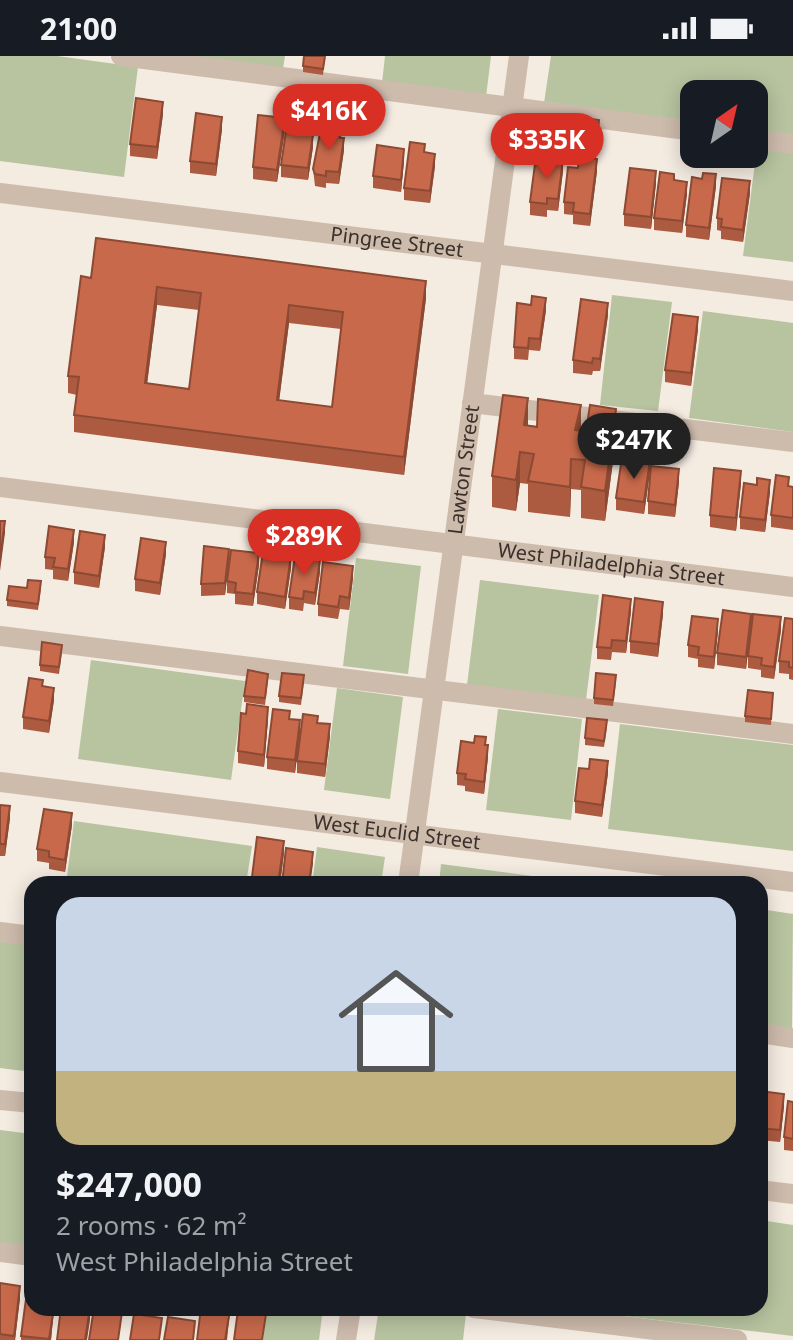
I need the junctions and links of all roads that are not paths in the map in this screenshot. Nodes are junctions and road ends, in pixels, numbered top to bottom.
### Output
1 (121, 56) edge
2 (519, 56) edge
3 (512, 106) junction
4 (680, 129) edge
5 (768, 141) edge
6 (793, 144) edge
7 (0, 193) edge
8 (492, 254) junction
9 (793, 291) edge
10 (472, 403) junction
11 (793, 442) edge
12 (0, 487) edge
13 (453, 544) junction
14 (793, 587) edge
15 (0, 636) edge
16 (434, 688) junction
17 (793, 734) edge
18 (0, 782) edge
19 (414, 834) junction
20 (409, 876) edge
21 (746, 876) edge
22 (768, 879) edge
23 (793, 882) edge
24 (0, 932) edge
25 (24, 935) edge
26 (768, 1034) edge
27 (793, 1038) edge
28 (0, 1100) edge
29 (24, 1102) edge
30 (768, 1191) edge
31 (793, 1194) edge
32 (0, 1252) edge
33 (24, 1255) edge
34 (350, 1316) edge
35 (540, 1316) edge
36 (346, 1340) edge
37 (737, 1340) edge

1 - 3 street
2 - 3 street, Lawton Street
3 - 4 street
3 - 8 street, Lawton Street
5 - 6 street
7 - 8 street, Pingree Street
8 - 9 street, Pingree Street
8 - 10 street, Lawton Street
10 - 11 street
10 - 13 street, Lawton Street
12 - 13 street, West Philadelphia Street
13 - 14 street, West Philadelphia Street
13 - 16 street, Lawton Street
15 - 16 street
16 - 17 street
16 - 19 street, Lawton Street
18 - 19 street, West Euclid Street
19 - 20 street, Lawton Street
19 - 21 street, West Euclid Street
22 - 23 street, West Euclid Street
24 - 25 street
26 - 27 street
28 - 29 street
30 - 31 street
32 - 33 street
34 - 36 street
35 - 37 street

